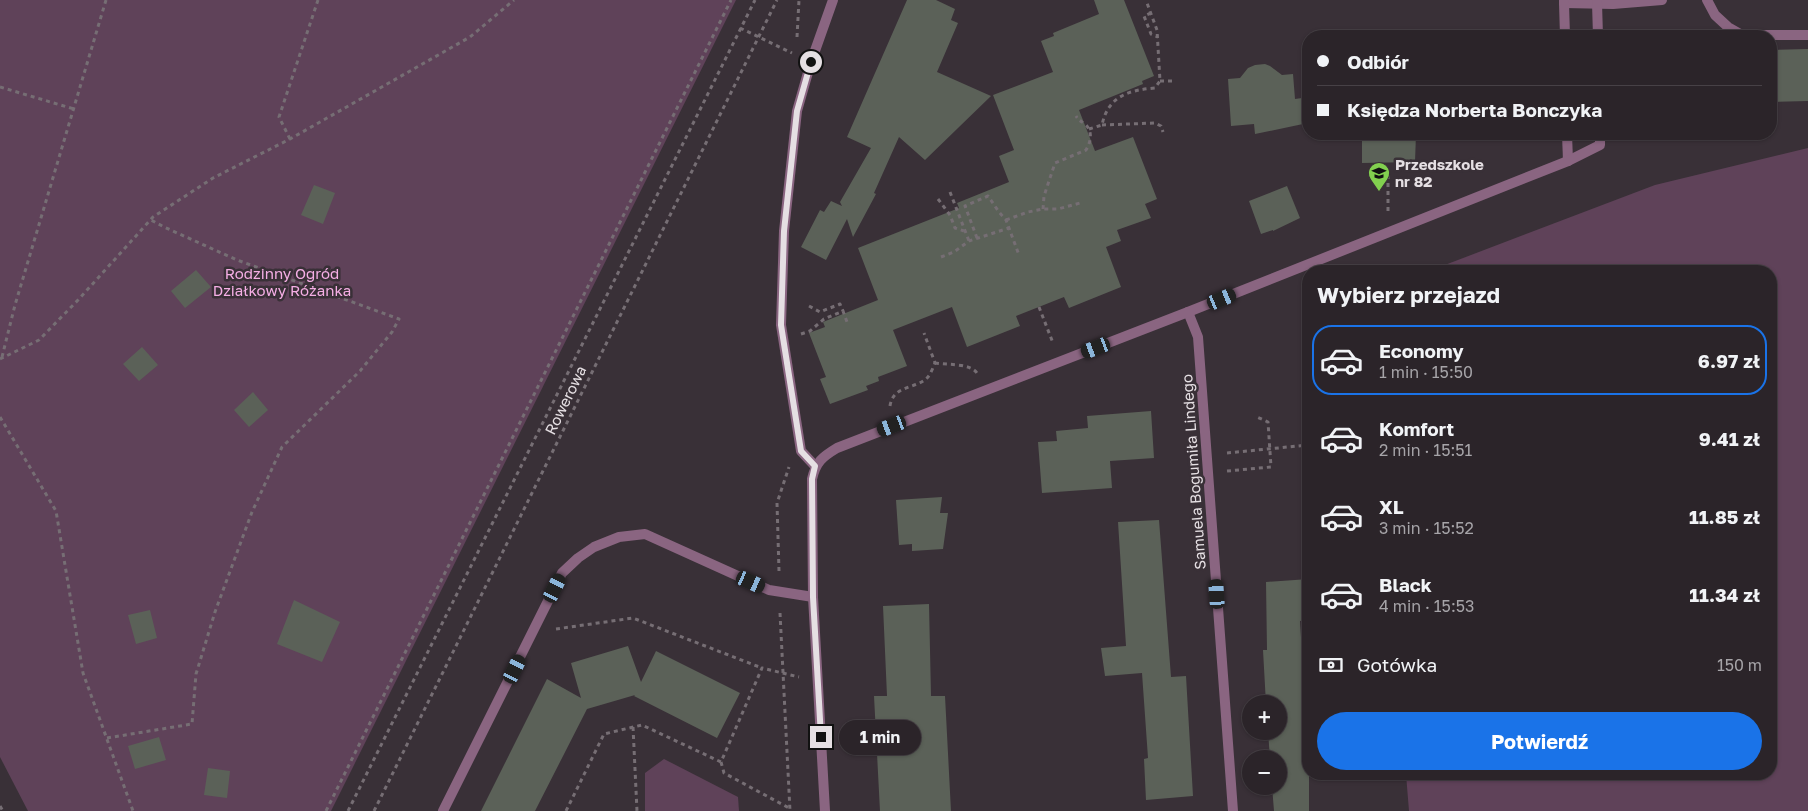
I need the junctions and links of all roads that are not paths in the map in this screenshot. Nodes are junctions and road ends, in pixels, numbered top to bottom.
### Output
1 (833, 0) edge
2 (1662, 0) edge
3 (1708, 0) edge
4 (1564, 1) edge
5 (1597, 3) junction
6 (1565, 30) edge
7 (1598, 30) edge
8 (1733, 30) edge
9 (1777, 35) edge
10 (1808, 35) edge
11 (1567, 140) edge
12 (1600, 140) edge
13 (1568, 161) junction
14 (1306, 265) edge
15 (1302, 267) edge
16 (1188, 312) junction
17 (815, 466) junction
18 (813, 597) junction
19 (443, 811) edge
20 (825, 811) edge
21 (1233, 811) edge

1 - 17 street
2 - 5 street
3 - 8 street
4 - 5 street
4 - 6 street
5 - 7 street
9 - 10 street
11 - 13 street
12 - 13 street
13 - 14 street
15 - 16 street
16 - 17 street
16 - 21 street, Samuela Bogumiła Lindego
17 - 18 street
18 - 19 street
18 - 20 street

